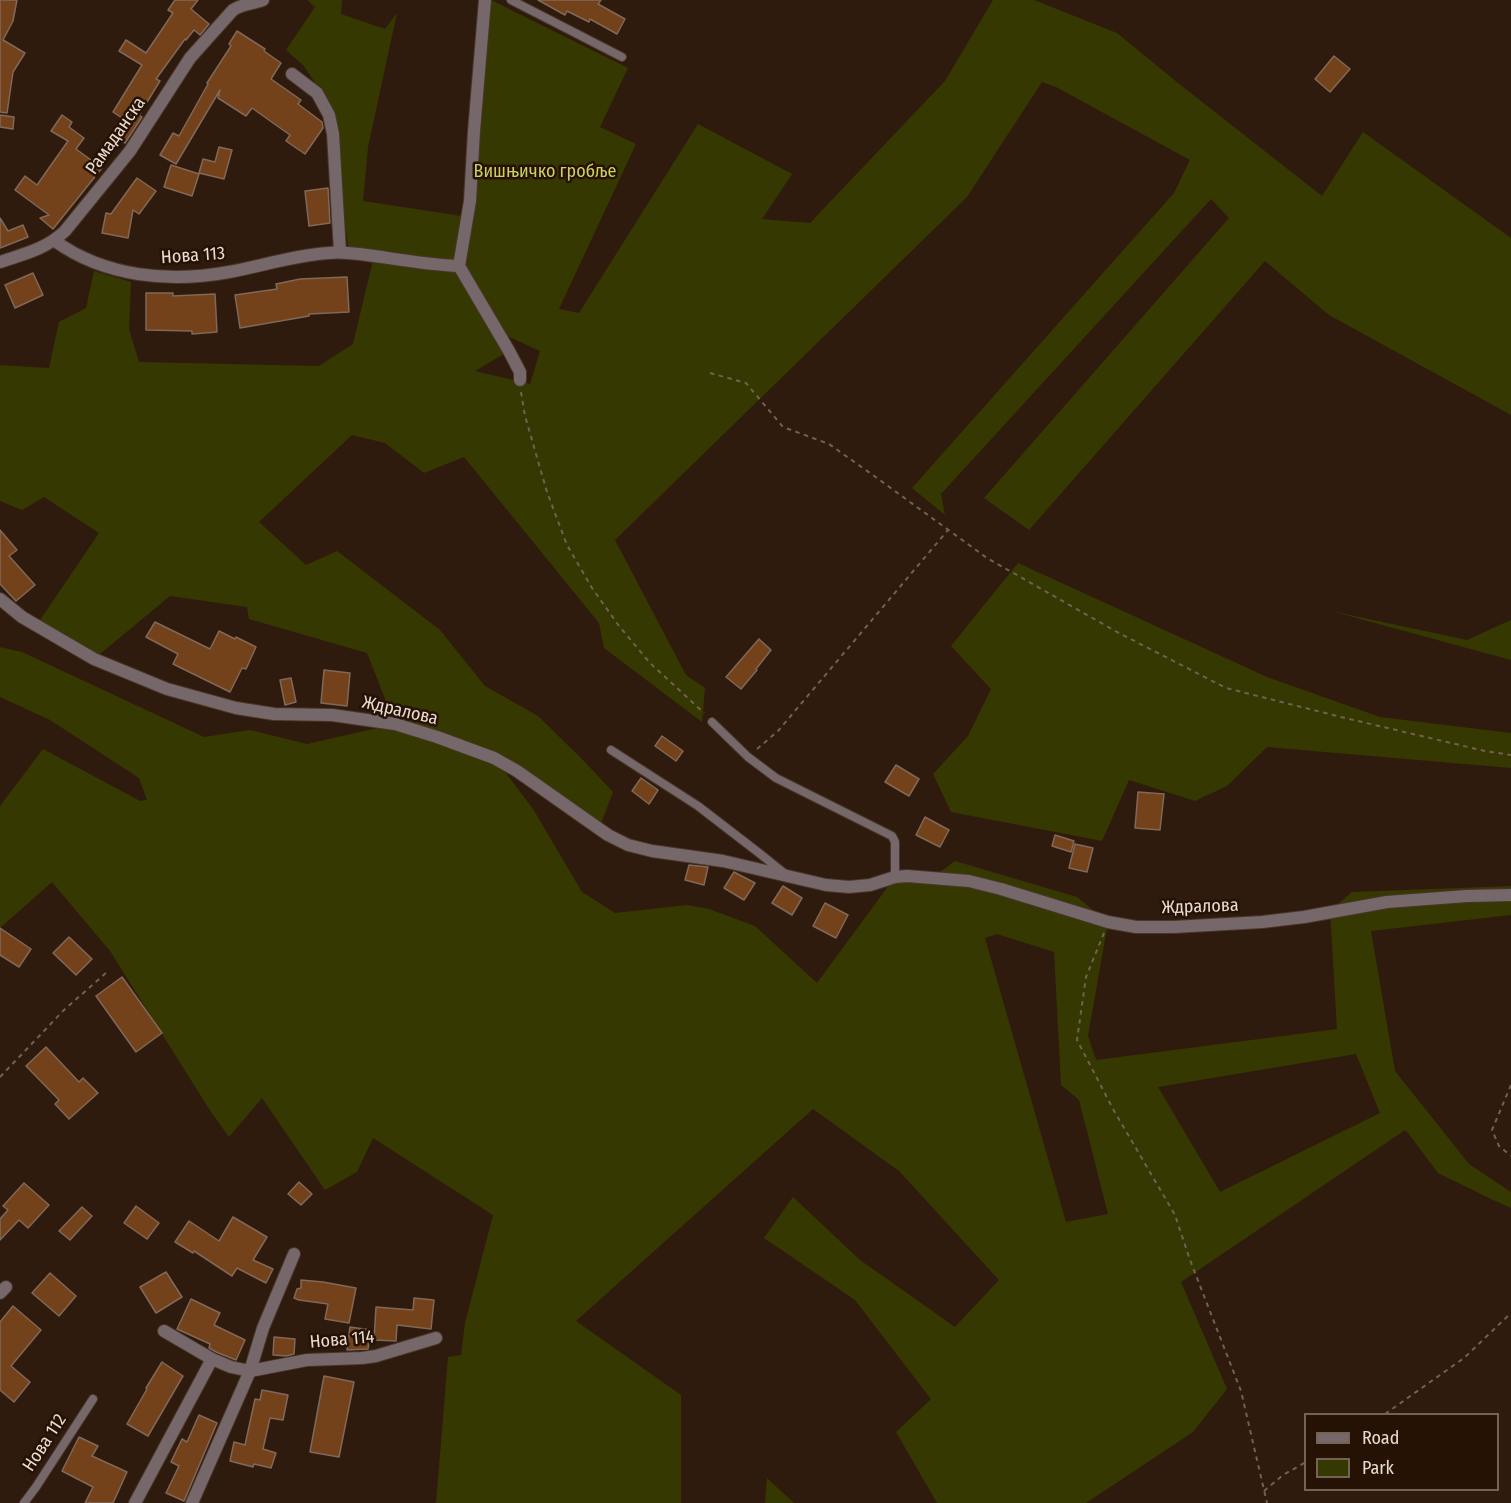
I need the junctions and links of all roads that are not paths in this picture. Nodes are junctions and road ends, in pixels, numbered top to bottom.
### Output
1 (263, 0) edge
2 (485, 0) edge
3 (511, 0) edge
4 (238, 2) edge
5 (622, 57) dead end
6 (292, 74) dead end
7 (55, 241) junction
8 (340, 252) junction
9 (0, 262) edge
10 (459, 266) junction
11 (520, 380) road end
12 (0, 599) edge
13 (712, 722) road end
14 (611, 750) dead end
15 (787, 876) junction
16 (895, 877) junction
17 (1511, 895) edge
18 (294, 1254) dead end
19 (164, 1330) dead end
20 (436, 1338) dead end
21 (212, 1359) junction
22 (250, 1371) junction
23 (93, 1399) dead end
24 (24, 1503) edge
25 (135, 1503) edge
26 (192, 1503) edge

1 - 4 street, Рамаданска
2 - 10 street
3 - 5 lane
4 - 7 street, Рамаданска
6 - 8 street
7 - 8 street, Нова 113
7 - 9 street, Рамаданска
8 - 10 street, Нова 113
10 - 11 street
12 - 15 street, Ждралова
13 - 16 lane
14 - 15 lane, Ждралова
15 - 16 street, Ждралова
16 - 17 street, Ждралова
18 - 22 street
19 - 21 street, Нова 114
20 - 22 street, Нова 114
21 - 22 street, Нова 114
21 - 25 street
22 - 26 street
23 - 24 lane, Нова 112

